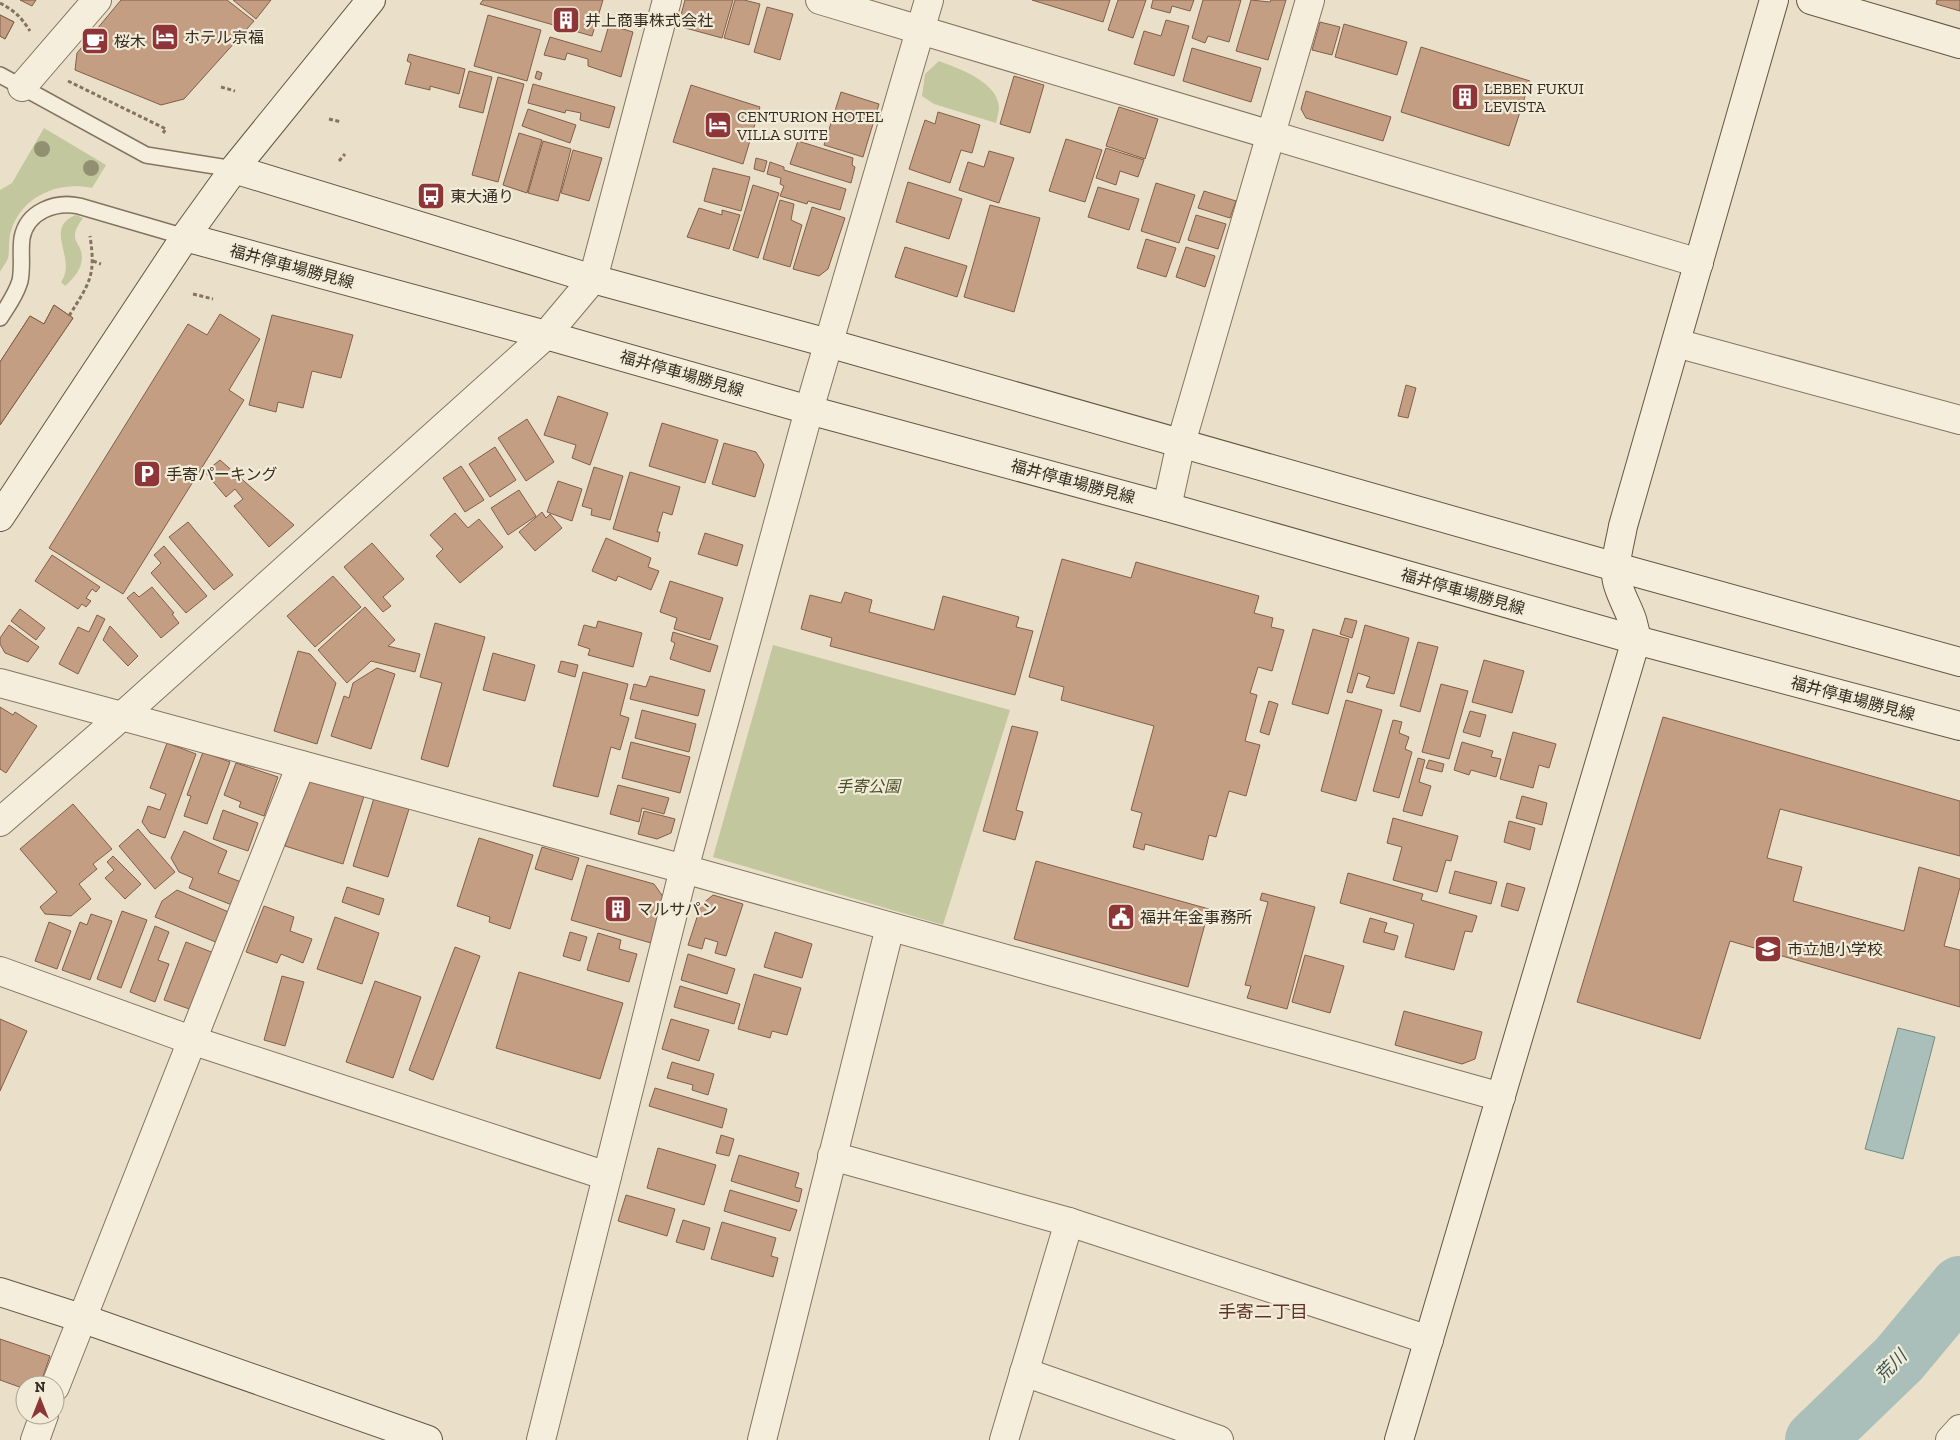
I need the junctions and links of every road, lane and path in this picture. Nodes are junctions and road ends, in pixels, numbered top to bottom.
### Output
1 (97, 0) edge
2 (372, 0) edge
3 (667, 0) edge
4 (820, 0) edge
5 (929, 0) edge
6 (1310, 0) edge
7 (1774, 0) edge
8 (1812, 0) edge
9 (920, 29) junction
10 (1960, 44) edge
11 (11, 81) edge
12 (221, 87) dead end
13 (236, 91) dead end
14 (329, 119) dead end
15 (341, 122) dead end
16 (1271, 134) junction
17 (345, 154) dead end
18 (339, 161) dead end
19 (234, 169) junction
20 (90, 232) dead end
21 (185, 237) junction
22 (93, 261) junction
23 (1699, 262) junction
24 (101, 264) dead end
25 (593, 279) junction
26 (193, 294) dead end
27 (213, 299) dead end
28 (69, 316) dead end
29 (0, 318) edge
30 (546, 335) junction
31 (1676, 343) junction
32 (828, 344) junction
33 (809, 410) junction
34 (1960, 420) edge
35 (1181, 443) junction
36 (1167, 507) junction
37 (0, 518) edge
38 (1616, 567) junction
39 (1636, 640) junction
40 (1960, 662) edge
41 (0, 683) edge
42 (122, 716) junction
43 (1960, 726) edge
44 (301, 765) junction
45 (0, 822) edge
46 (684, 869) junction
47 (890, 927) junction
48 (0, 971) edge
49 (191, 1040) junction
50 (1501, 1098) junction
51 (832, 1156) junction
52 (607, 1176) junction
53 (1068, 1222) junction
54 (0, 1292) edge
55 (81, 1318) junction
56 (1429, 1340) junction
57 (1024, 1372) junction
58 (60, 1375) edge
59 (40, 1425) edge
60 (1960, 1429) edge
61 (35, 1440) edge
62 (428, 1440) edge
63 (541, 1440) edge
64 (762, 1440) edge
65 (1004, 1440) edge
66 (1219, 1440) edge
67 (1400, 1440) edge
68 (1950, 1440) edge

1 - 11 street
2 - 19 street
3 - 25 street
4 - 9 street
5 - 9 street
6 - 16 street
7 - 23 street
8 - 10 street
9 - 16 street
9 - 32 street
11 - 19 lane
12 - 13 path
14 - 15 path
16 - 23 street
16 - 35 street
17 - 18 path
19 - 21 street
19 - 25 street
20 - 22 path
21 - 29 lane
21 - 30 street, 福井停車場勝見線
21 - 37 street
22 - 24 path
22 - 28 path
23 - 31 street
25 - 30 street
25 - 32 street
26 - 27 path
30 - 33 street, 福井停車場勝見線
30 - 42 street
31 - 34 street
31 - 38 street
32 - 33 street
32 - 35 street
33 - 36 street, 福井停車場勝見線
33 - 46 street
35 - 36 street
35 - 38 street
36 - 39 street, 福井停車場勝見線
38 - 39 street
38 - 40 street
39 - 43 street, 福井停車場勝見線
39 - 50 street
41 - 42 street
42 - 44 street
42 - 45 street
44 - 46 street
44 - 49 street
46 - 47 street
46 - 52 street
47 - 50 street
47 - 51 street
48 - 49 street
49 - 52 street
49 - 55 street
50 - 56 street
51 - 53 street
51 - 64 street
52 - 63 street
53 - 56 street
53 - 57 street
54 - 55 street
55 - 58 street
55 - 62 street
56 - 67 street
57 - 65 street
57 - 66 street
59 - 61 street
60 - 68 street

